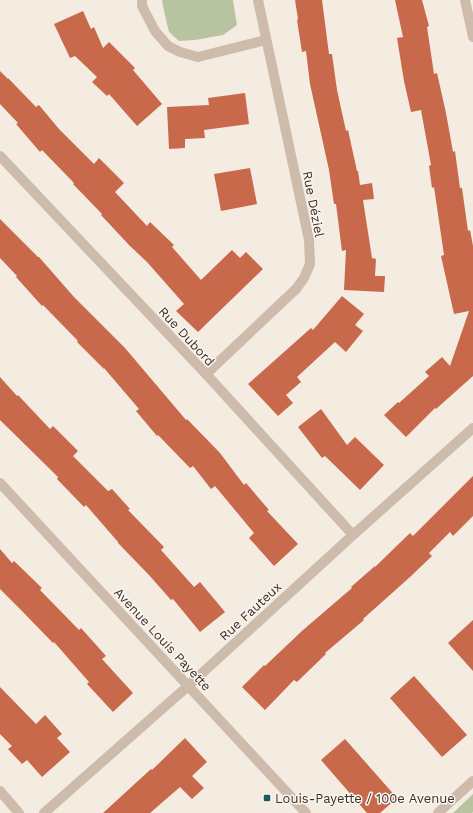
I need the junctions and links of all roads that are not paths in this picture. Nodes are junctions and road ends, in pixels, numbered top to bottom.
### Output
1 (142, 0) edge
2 (258, 0) edge
3 (465, 0) edge
4 (473, 37) edge
5 (266, 40) junction
6 (0, 156) edge
7 (206, 374) junction
8 (473, 428) edge
9 (0, 483) edge
10 (353, 535) junction
11 (188, 686) junction
12 (473, 781) edge
13 (0, 791) edge
14 (19, 813) edge
15 (44, 813) edge
16 (306, 813) edge
17 (438, 813) edge

1 - 5 street
2 - 5 street, Rue Déziel
3 - 4 street
5 - 7 street, Rue Déziel
6 - 7 street, Rue Dubord
7 - 10 street, Rue Dubord
8 - 10 street, Rue Fauteux
9 - 11 street, Avenue Louis Payette
10 - 11 street, Rue Fauteux
11 - 15 street, Rue Fauteux
11 - 16 street, Avenue Louis Payette
12 - 17 street
13 - 14 street

